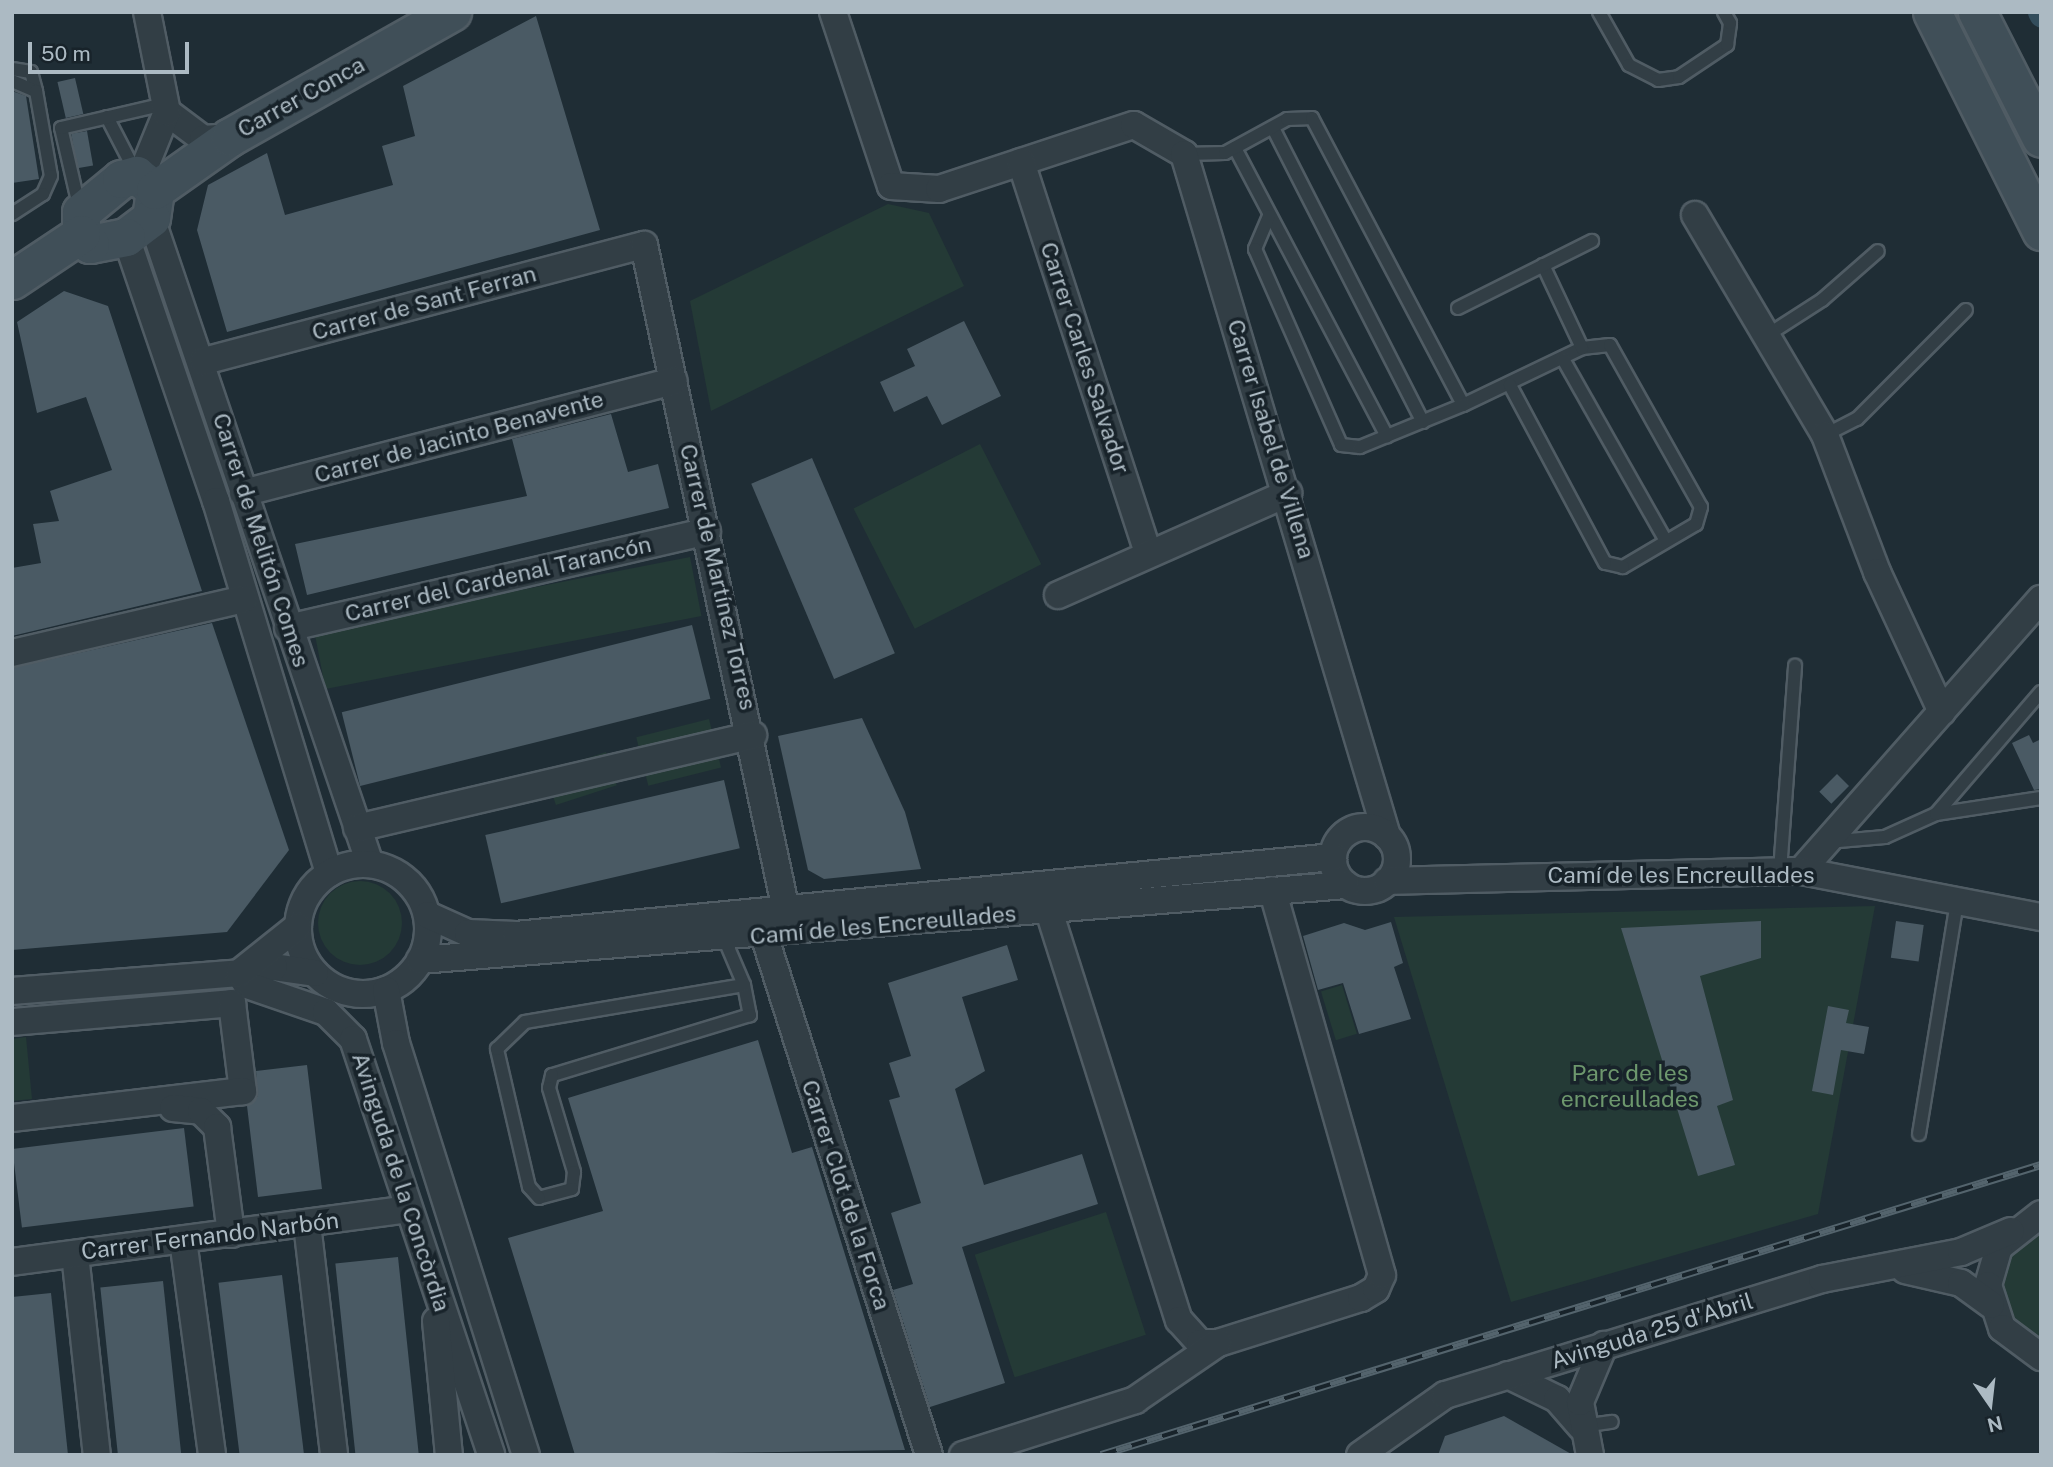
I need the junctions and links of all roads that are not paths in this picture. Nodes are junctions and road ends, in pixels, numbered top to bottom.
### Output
1 (147, 12) edge
2 (452, 12) edge
3 (833, 12) edge
4 (1599, 12) edge
5 (1724, 12) edge
6 (1932, 12) edge
7 (1978, 12) edge
8 (12, 69) edge
9 (12, 81) edge
10 (36, 91) junction
11 (166, 108) junction
12 (107, 117) junction
13 (1273, 128) junction
14 (230, 137) junction
15 (2041, 138) edge
16 (1235, 148) junction
17 (1184, 154) junction
18 (1021, 162) junction
19 (142, 199) junction
20 (12, 214) edge
21 (1695, 215) dead end
22 (1269, 216) junction
23 (81, 223) junction
24 (2041, 231) edge
25 (1592, 241) dead end
26 (644, 245) joint
27 (1878, 251) dead end
28 (1543, 265) junction
29 (12, 280) edge
30 (1458, 308) dead end
31 (1966, 310) dead end
32 (1766, 336) junction
33 (1582, 348) junction
34 (1563, 359) junction
35 (204, 361) junction
36 (674, 382) junction
37 (1510, 385) junction
38 (1463, 405) junction
39 (1423, 422) junction
40 (1825, 435) junction
41 (1387, 436) junction
42 (243, 493) junction
43 (1288, 494) junction
44 (707, 531) junction
45 (1666, 541) junction
46 (1148, 553) junction
47 (1058, 595) dead end
48 (244, 599) junction
49 (2041, 599) edge
50 (288, 628) junction
51 (12, 653) edge
52 (1795, 666) dead end
53 (2041, 692) edge
54 (1942, 712) junction
55 (753, 734) junction
56 (1372, 780) junction
57 (2041, 799) edge
58 (1936, 814) junction
59 (358, 828) junction
60 (1391, 842) junction
61 (1827, 842) junction
62 (1336, 848) junction
63 (370, 863) junction
64 (1791, 871) junction
65 (328, 873) junction
66 (1443, 875) junction
67 (1387, 881) junction
68 (1346, 885) junction
69 (1272, 890) junction
70 (1956, 903) junction
71 (786, 910) junction
72 (1049, 911) junction
73 (428, 915) junction
74 (2041, 917) edge
75 (298, 926) junction
76 (764, 934) junction
77 (724, 938) junction
78 (420, 960) junction
79 (239, 973) junction
80 (315, 973) junction
81 (744, 985) junction
82 (12, 990) edge
83 (386, 990) junction
84 (12, 1022) edge
85 (12, 1118) edge
86 (12, 1126) edge
87 (1919, 1133) dead end
88 (408, 1209) junction
89 (2041, 1214) edge
90 (307, 1224) junction
91 (2011, 1231) junction
92 (231, 1234) junction
93 (183, 1240) junction
94 (75, 1254) junction
95 (12, 1262) edge
96 (1896, 1269) junction
97 (431, 1274) junction
98 (1991, 1305) junction
99 (1218, 1343) junction
100 (1604, 1345) junction
101 (2041, 1357) edge
102 (1508, 1375) junction
103 (1415, 1415) junction
104 (1612, 1422) dead end
105 (1581, 1427) junction
106 (97, 1455) edge
107 (212, 1455) edge
108 (334, 1455) edge
109 (449, 1455) edge
110 (491, 1455) edge
111 (526, 1455) edge
112 (929, 1455) edge
113 (963, 1455) edge
114 (1360, 1455) edge
115 (1394, 1455) edge
116 (1590, 1455) edge

1 - 11 street
2 - 14 street, Carrer Conca
3 - 18 street
4 - 5 lane
6 - 24 street
7 - 15 street
8 - 10 lane
9 - 10 lane
10 - 20 lane
11 - 12 lane
11 - 14 street
11 - 19 street
12 - 19 lane
12 - 23 lane
13 - 16 lane
13 - 38 lane
13 - 39 lane
14 - 19 street, Carrer Conca
16 - 17 lane
16 - 22 lane
17 - 18 street
17 - 43 street, Carrer Isabel de Villena
18 - 46 street, Carrer Carles Salvador
19 - 23 street, Carrer Conca
19 - 23 street
19 - 35 street, Carrer de Melitón Comes
19 - 48 street, Carrer de Melitón Comes
21 - 32 street
22 - 41 lane
22 - 41 lane
23 - 29 street
25 - 28 lane
26 - 35 street, Carrer de Sant Ferran
26 - 36 street, Carrer de Martínez Torres
27 - 32 lane
28 - 30 lane
28 - 33 lane
31 - 40 lane
32 - 40 street
33 - 34 lane
33 - 45 lane
34 - 37 lane
34 - 45 lane
35 - 42 street, Carrer de Melitón Comes
36 - 42 street, Carrer de Jacinto Benavente
36 - 44 street, Carrer de Martínez Torres
37 - 38 lane
37 - 45 lane
38 - 39 lane
39 - 41 lane
40 - 54 street
42 - 50 street, Carrer de Melitón Comes
43 - 46 street
43 - 56 street, Carrer Isabel de Villena
44 - 50 street, Carrer del Cardenal Tarancón
44 - 55 street, Carrer de Martínez Torres
46 - 47 street
48 - 51 street
48 - 65 street, Carrer de Melitón Comes
49 - 54 street
50 - 59 street, Carrer de Melitón Comes
52 - 64 lane
53 - 58 lane
54 - 61 street
55 - 59 street
55 - 71 street, Carrer de Martínez Torres
56 - 60 street, Carrer Isabel de Villena
56 - 62 street
57 - 58 lane
58 - 61 lane
59 - 63 street, Carrer de Melitón Comes
60 - 62 street
60 - 66 street
60 - 67 street
61 - 64 street
62 - 68 street
62 - 71 street, Camí de les Encreullades
63 - 65 street
63 - 73 street
64 - 66 street, Camí de les Encreullades
64 - 70 street, Camí de les Encreullades
65 - 75 street
66 - 67 street, Camí de les Encreullades
67 - 68 street
68 - 69 street, Camí de les Encreullades
69 - 72 street, Camí de les Encreullades
69 - 99 street
70 - 74 street, Camí de les Encreullades
70 - 87 lane
71 - 73 street, Camí de les Encreullades
72 - 76 street, Camí de les Encreullades
72 - 99 street
73 - 78 street
75 - 79 street
75 - 80 street
76 - 77 street, Camí de les Encreullades
76 - 112 street, Carrer Clot de la Forca
77 - 78 street, Camí de les Encreullades
77 - 81 lane
78 - 83 street
79 - 80 street
79 - 82 street
79 - 88 street, Avinguda de la Concòrdia
80 - 83 street
81 - 81 lane
83 - 111 street, Avinguda de la Concòrdia
84 - 85 street
86 - 92 street
88 - 90 street, Carrer Fernando Narbón
88 - 97 street, Avinguda de la Concòrdia
89 - 91 street, Avinguda 25 d'Abril
90 - 92 street, Carrer Fernando Narbón
90 - 108 street
91 - 96 street, Avinguda 25 d'Abril
91 - 98 street
92 - 93 street, Carrer Fernando Narbón
93 - 94 street, Carrer Fernando Narbón
93 - 107 street
94 - 95 street, Carrer Fernando Narbón
94 - 106 street
96 - 98 street, Avinguda 25 d'Abril
96 - 100 street, Avinguda 25 d'Abril
97 - 109 street
97 - 110 street, Avinguda de la Concòrdia
98 - 101 street
99 - 113 street
100 - 102 street, Avinguda 25 d'Abril
100 - 105 street
102 - 103 street, Avinguda 25 d'Abril
102 - 105 street
103 - 114 street, Avinguda 25 d'Abril
103 - 115 street, Avinguda 25 d'Abril
104 - 105 lane
105 - 116 street

